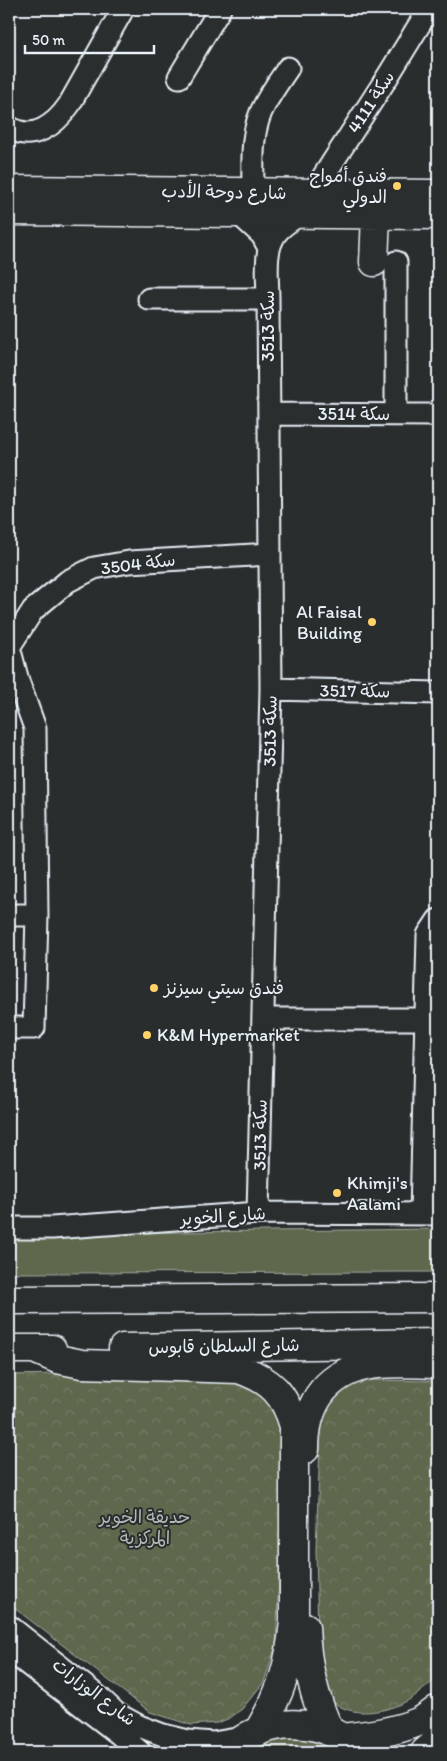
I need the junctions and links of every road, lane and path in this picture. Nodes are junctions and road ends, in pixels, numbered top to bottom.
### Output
1 (123, 9) edge
2 (220, 9) edge
3 (429, 9) edge
4 (288, 68) dead end
5 (179, 77) dead end
6 (9, 128) edge
7 (9, 190) edge
8 (438, 194) edge
9 (246, 203) junction
10 (305, 204) junction
11 (9, 211) edge
12 (376, 215) junction
13 (438, 215) edge
14 (269, 248) junction
15 (385, 262) joint
16 (149, 299) dead end
17 (268, 299) junction
18 (269, 414) junction
19 (396, 414) junction
20 (438, 415) edge
21 (270, 554) junction
22 (9, 647) edge
23 (271, 688) junction
24 (438, 693) edge
25 (9, 915) edge
26 (37, 915) junction
27 (438, 920) edge
28 (263, 1019) junction
29 (426, 1019) junction
30 (9, 1028) edge
31 (258, 1213) junction
32 (430, 1214) edge
33 (9, 1228) edge
34 (438, 1298) edge
35 (9, 1300) edge
36 (438, 1343) edge
37 (21, 1349) edge
38 (438, 1364) edge
39 (9, 1626) edge
40 (9, 1650) edge
41 (438, 1709) edge
42 (245, 1740) edge
43 (344, 1740) edge
44 (438, 1741) edge
45 (140, 1752) edge
46 (425, 1752) edge

1 - 6 street
2 - 5 street
3 - 10 street, سكة 4111
4 - 9 street
7 - 9 main road, شارع دوحة الأدب
8 - 10 main road, شارع دوحة الأدب
9 - 10 main road, شارع دوحة الأدب
9 - 11 main road, شارع دوحة الأدب
9 - 14 street
10 - 12 main road, شارع دوحة الأدب
10 - 14 street
12 - 13 main road, شارع دوحة الأدب
12 - 15 main road
14 - 17 street, سكة 3513
15 - 19 street
16 - 17 street
17 - 18 street, سكة 3513
18 - 19 street, سكة 3514
18 - 21 street, سكة 3513
19 - 20 street, سكة 3514
21 - 22 street, سكة 3504
21 - 23 street, سكة 3513
22 - 26 street
23 - 24 street, سكة 3517
23 - 28 street, سكة 3513
25 - 26 street
26 - 30 street
27 - 29 street
28 - 29 street
28 - 31 street, سكة 3513
29 - 32 street
31 - 32 street, شارع الخوير
31 - 33 street, شارع الخوير
34 - 35 main road
36 - 37 main road, شارع السلطان قابوس
37 - 42 main road
38 - 43 main road
39 - 42 street, شارع الوزارات
40 - 45 street, شارع الوزارات
41 - 43 main road
42 - 43 main road
44 - 46 main road

